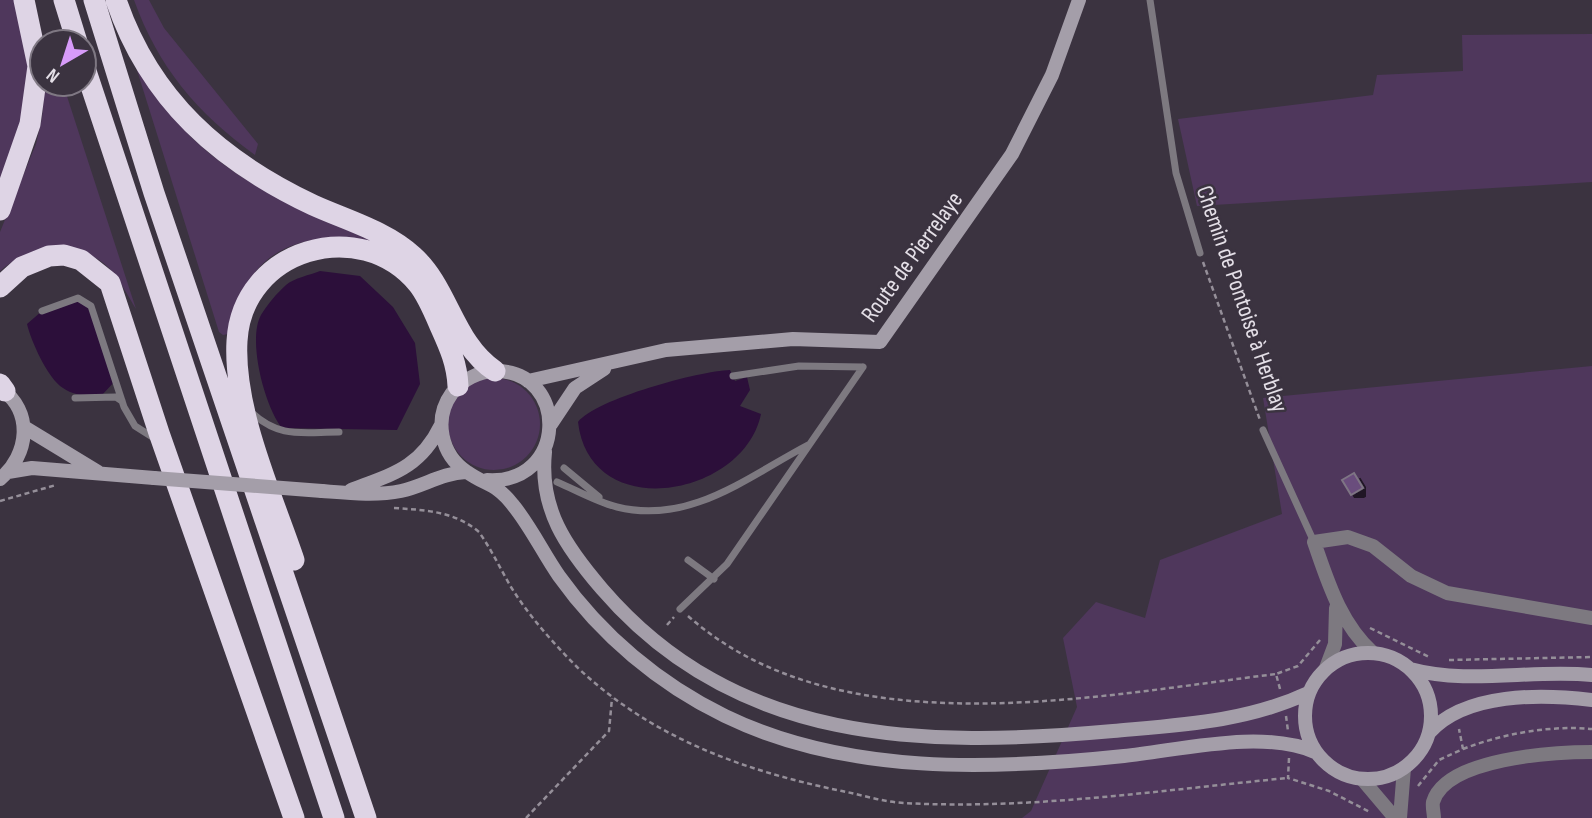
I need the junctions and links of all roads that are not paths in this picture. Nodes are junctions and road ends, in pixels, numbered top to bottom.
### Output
1 (24, 0) edge
2 (64, 0) edge
3 (94, 0) edge
4 (116, 0) edge
5 (1079, 0) edge
6 (1150, 0) edge
7 (73, 28) edge
8 (95, 98) edge
9 (0, 210) edge
10 (1200, 253) road end
11 (0, 287) edge
12 (41, 311) dead end
13 (617, 362) junction
14 (495, 371) junction
15 (733, 376) dead end
16 (528, 382) junction
17 (111, 385) dead end
18 (458, 386) junction
19 (2, 388) edge
20 (75, 398) dead end
21 (122, 401) junction
22 (245, 407) junction
23 (441, 425) junction
24 (551, 425) junction
25 (24, 427) junction
26 (1263, 430) road end
27 (340, 432) dead end
28 (810, 443) junction
29 (163, 445) junction
30 (546, 447) junction
31 (564, 468) dead end
32 (466, 472) junction
33 (105, 475) junction
34 (4, 476) edge
35 (486, 480) junction
36 (557, 482) dead end
37 (346, 491) junction
38 (614, 507) junction
39 (1314, 542) junction
40 (688, 560) dead end
41 (714, 579) junction
42 (1335, 600) junction
43 (680, 609) road end
44 (298, 616) junction
45 (1592, 618) edge
46 (1373, 653) junction
47 (1326, 668) junction
48 (1410, 669) junction
49 (1592, 675) edge
50 (1308, 693) junction
51 (1592, 700) edge
52 (1429, 733) junction
53 (1315, 752) junction
54 (1592, 752) edge
55 (1404, 768) junction
56 (1362, 779) junction
57 (293, 818) edge
58 (334, 818) edge
59 (366, 818) edge
60 (1398, 818) edge
61 (1434, 818) edge

1 - 9 highway
2 - 7 highway
3 - 44 highway
4 - 14 highway
5 - 13 main road, Route de Pierrelaye
6 - 10 lane, Chemin de Pontoise à Herblay
8 - 58 highway
11 - 29 highway
12 - 21 lane
13 - 16 main road, Route de Pierrelaye
13 - 24 main road, Route de Pierrelaye
14 - 16 main road
14 - 18 main road
15 - 28 lane
16 - 24 main road
17 - 21 lane
18 - 22 highway
18 - 23 main road
19 - 25 main road
20 - 21 lane
21 - 29 lane
22 - 27 lane
22 - 44 highway
23 - 32 main road
23 - 37 main road
24 - 30 main road
25 - 33 main road
25 - 34 main road
26 - 39 lane, Chemin de Pontoise à Herblay
28 - 38 lane
28 - 41 lane
29 - 57 highway
30 - 35 main road
30 - 50 main road
31 - 38 lane
32 - 35 main road
32 - 37 main road
33 - 34 main road
33 - 37 main road, bridge
35 - 53 main road
36 - 38 lane
39 - 42 street, Chemin de Pontoise à Herblay
39 - 45 street
40 - 41 lane
41 - 43 lane
42 - 46 street, Chemin de Pontoise à Herblay
42 - 47 street, Chemin de Pontoise à Herblay
44 - 59 highway
46 - 47 main road
46 - 48 main road
47 - 50 main road
48 - 49 main road
48 - 52 main road
50 - 53 main road
51 - 52 main road
52 - 55 main road
53 - 56 main road
54 - 61 street
55 - 56 main road
55 - 60 street
56 - 60 street

